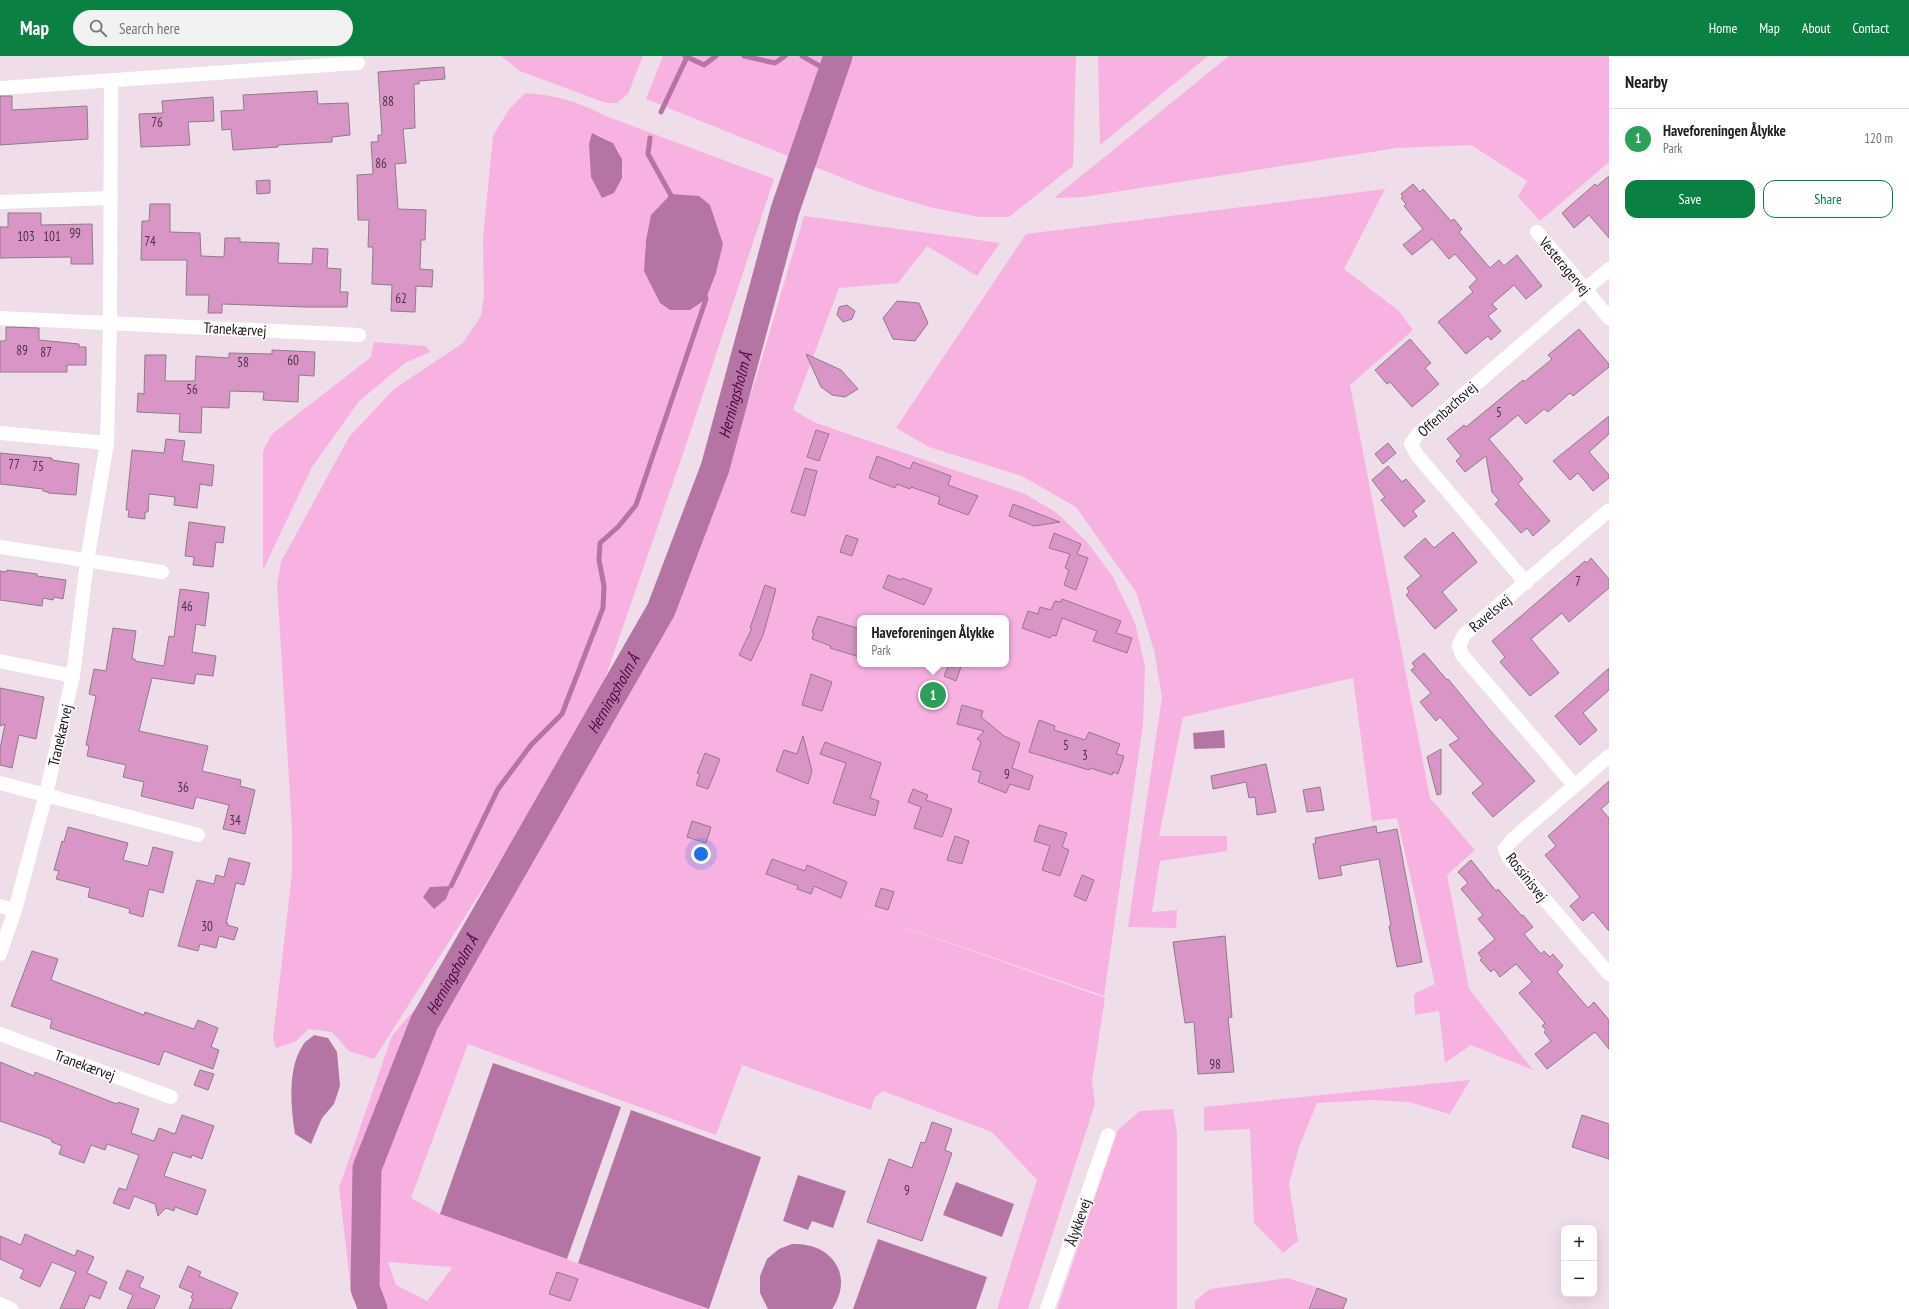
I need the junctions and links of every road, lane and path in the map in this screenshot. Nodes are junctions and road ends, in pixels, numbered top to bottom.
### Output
1 (358, 63) dead end
2 (111, 80) junction
3 (0, 88) edge
4 (111, 198) junction
5 (0, 202) edge
6 (1536, 232) dead end
7 (1609, 269) edge
8 (1585, 289) junction
9 (0, 318) edge
10 (1609, 318) edge
11 (110, 323) junction
12 (359, 335) dead end
13 (0, 433) edge
14 (107, 443) junction
15 (1609, 510) edge
16 (0, 547) edge
17 (87, 560) junction
18 (162, 572) dead end
19 (1526, 583) junction
20 (0, 661) edge
21 (73, 676) junction
22 (1609, 756) edge
23 (0, 783) edge
24 (1575, 786) junction
25 (46, 794) junction
26 (198, 835) dead end
27 (0, 906) edge
28 (15, 910) junction
29 (0, 954) edge
30 (1609, 974) edge
31 (0, 1034) edge
32 (171, 1097) dead end
33 (1108, 1135) dead end
34 (0, 1304) edge
35 (12, 1309) edge
36 (1047, 1309) edge

1 - 2 street
2 - 3 street
2 - 4 street, Tranekærvej
4 - 5 street
4 - 11 street, Tranekærvej
6 - 8 street, Vesteragervej
7 - 8 street
8 - 10 street, Vesteragervej
8 - 19 street, Offenbachsvej
9 - 11 street, Tranekærvej
11 - 12 street, Tranekærvej
11 - 14 street, Tranekærvej
13 - 14 street
14 - 17 street, Tranekærvej
15 - 19 street, Ravelsvej
16 - 17 street
17 - 18 street
17 - 21 street, Tranekærvej
19 - 24 street, Ravelsvej
20 - 21 street
21 - 25 street, Tranekærvej
22 - 24 street, Rossinisvej
23 - 25 street
24 - 30 street, Rossinisvej
25 - 26 street
25 - 28 street, Tranekærvej
27 - 28 street
28 - 29 street, Tranekærvej
31 - 32 street, Tranekærvej
33 - 36 street, Ålykkevej
34 - 35 street

